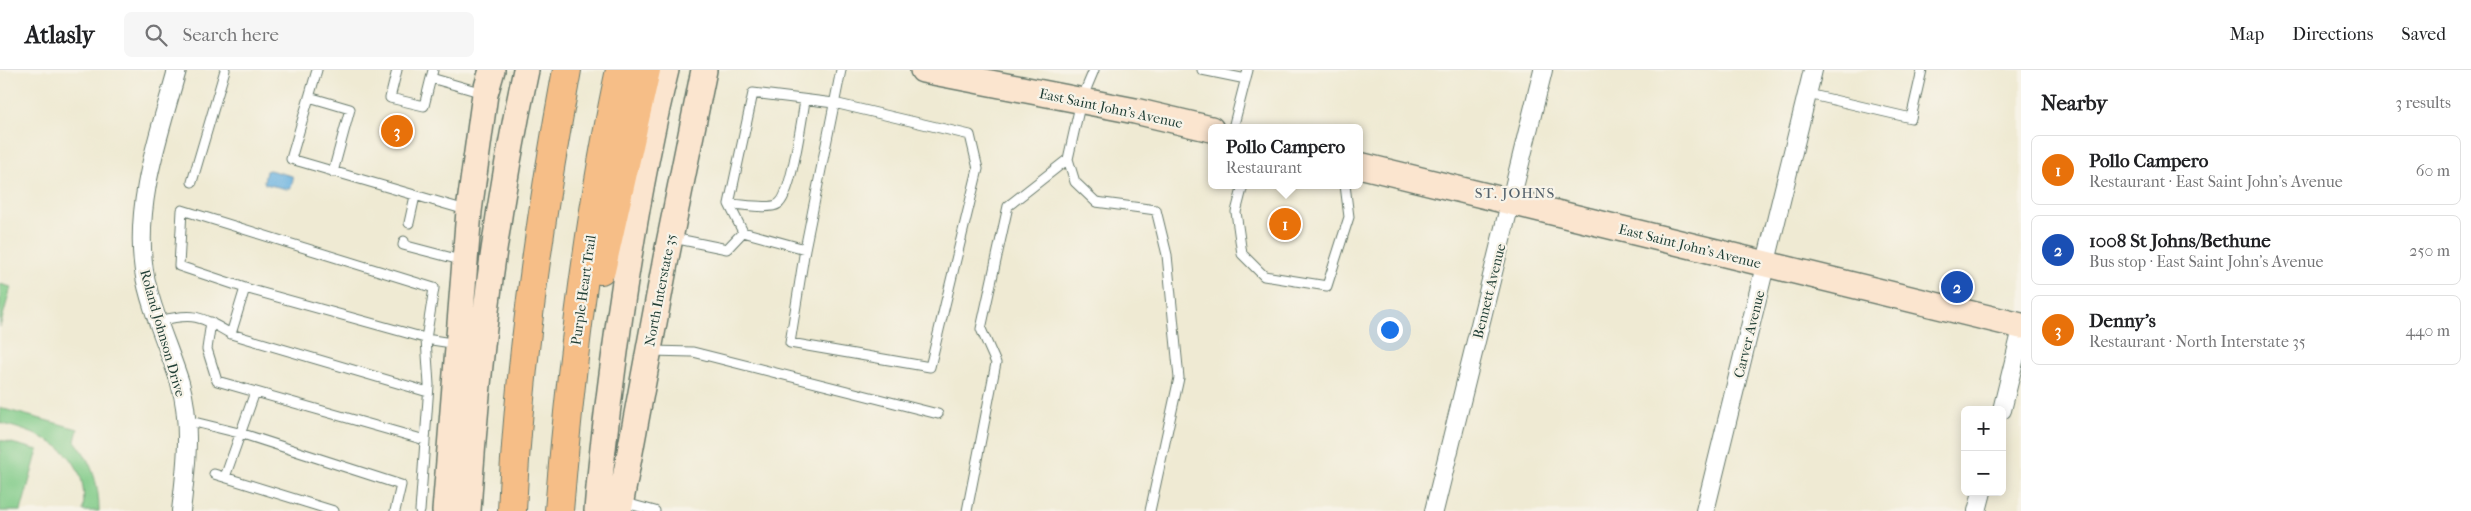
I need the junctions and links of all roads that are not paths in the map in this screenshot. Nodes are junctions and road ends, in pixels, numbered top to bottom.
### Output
1 (177, 70) edge
2 (225, 70) edge
3 (317, 70) edge
4 (492, 70) edge
5 (526, 70) edge
6 (568, 70) edge
7 (620, 70) edge
8 (646, 70) edge
9 (683, 70) edge
10 (841, 70) edge
11 (922, 70) edge
12 (1094, 70) edge
13 (1202, 70) edge
14 (1543, 70) edge
15 (1813, 70) edge
16 (1922, 70) edge
17 (432, 74) edge
18 (1247, 74) edge
19 (398, 76) edge
20 (485, 94) junction
21 (1808, 94) junction
22 (309, 97) junction
23 (1081, 100) junction
24 (805, 101) junction
25 (834, 103) junction
26 (1234, 124) edge
27 (1208, 129) edge
28 (1068, 159) junction
29 (1363, 166) edge
30 (332, 172) junction
31 (192, 182) dead end
32 (1242, 189) edge
33 (1346, 189) edge
34 (416, 196) junction
35 (1511, 202) junction
36 (729, 204) junction
37 (469, 211) junction
38 (409, 223) dead end
39 (744, 232) junction
40 (670, 238) junction
41 (404, 241) dead end
42 (805, 249) junction
43 (465, 261) junction
44 (1766, 264) junction
45 (245, 288) junction
46 (158, 321) junction
47 (211, 322) junction
48 (2021, 326) edge
49 (577, 332) junction
50 (2021, 333) edge
51 (231, 334) junction
52 (426, 339) junction
53 (458, 344) junction
54 (648, 351) junction
55 (255, 392) junction
56 (428, 392) junction
57 (2003, 406) edge
58 (938, 414) dead end
59 (186, 420) junction
60 (240, 433) junction
61 (425, 440) junction
62 (214, 474) dead end
63 (225, 477) junction
64 (1981, 496) edge
65 (612, 508) edge
66 (181, 511) edge
67 (334, 511) edge
68 (395, 511) edge
69 (420, 511) edge
70 (445, 511) edge
71 (468, 511) edge
72 (512, 511) edge
73 (559, 511) edge
74 (656, 511) edge
75 (967, 511) edge
76 (1150, 511) edge
77 (1434, 511) edge
78 (1705, 511) edge
79 (1977, 511) edge

1 - 46 street, Roland Johnson Drive
2 - 31 lane
3 - 22 lane
4 - 20 main road
5 - 71 main road
6 - 72 highway
7 - 49 highway, Purple Heart Trail
8 - 49 highway
9 - 40 main road, North Interstate 35
9 - 65 main road
10 - 25 lane
11 - 23 main road, East Saint John's Avenue
12 - 23 lane
13 - 18 lane
14 - 35 street, Bennett Avenue
15 - 21 street, Carver Avenue
16 - 21 lane
17 - 19 lane
17 - 20 lane
18 - 26 lane
20 - 37 main road
21 - 44 street, Carver Avenue
22 - 30 lane
22 - 30 lane
23 - 27 main road, East Saint John's Avenue
23 - 28 lane
24 - 25 lane
24 - 36 lane
24 - 36 lane
25 - 42 lane
25 - 42 lane
28 - 75 lane
28 - 76 lane
29 - 35 main road, East Saint John's Avenue
30 - 34 lane
32 - 33 lane
34 - 37 lane
34 - 38 lane
35 - 44 main road, East Saint John's Avenue
35 - 77 street, Bennett Avenue
36 - 39 lane
37 - 43 main road
39 - 40 lane
39 - 42 lane
40 - 54 main road, North Interstate 35
41 - 43 lane
43 - 53 main road
44 - 48 main road, East Saint John's Avenue
44 - 78 street, Carver Avenue
45 - 51 lane
45 - 52 lane
45 - 52 lane
46 - 47 lane
46 - 59 street, Roland Johnson Drive
47 - 51 lane
47 - 55 lane
49 - 73 highway, Purple Heart Trail
50 - 57 street
51 - 56 lane
52 - 53 lane
52 - 56 lane
53 - 70 main road
54 - 58 lane
54 - 65 main road, North Interstate 35
55 - 60 lane
55 - 61 lane
56 - 61 lane
59 - 60 lane
59 - 66 street, Roland Johnson Drive
60 - 63 lane
60 - 68 lane
61 - 69 lane
62 - 63 lane
63 - 67 lane
64 - 79 street
65 - 74 lane

